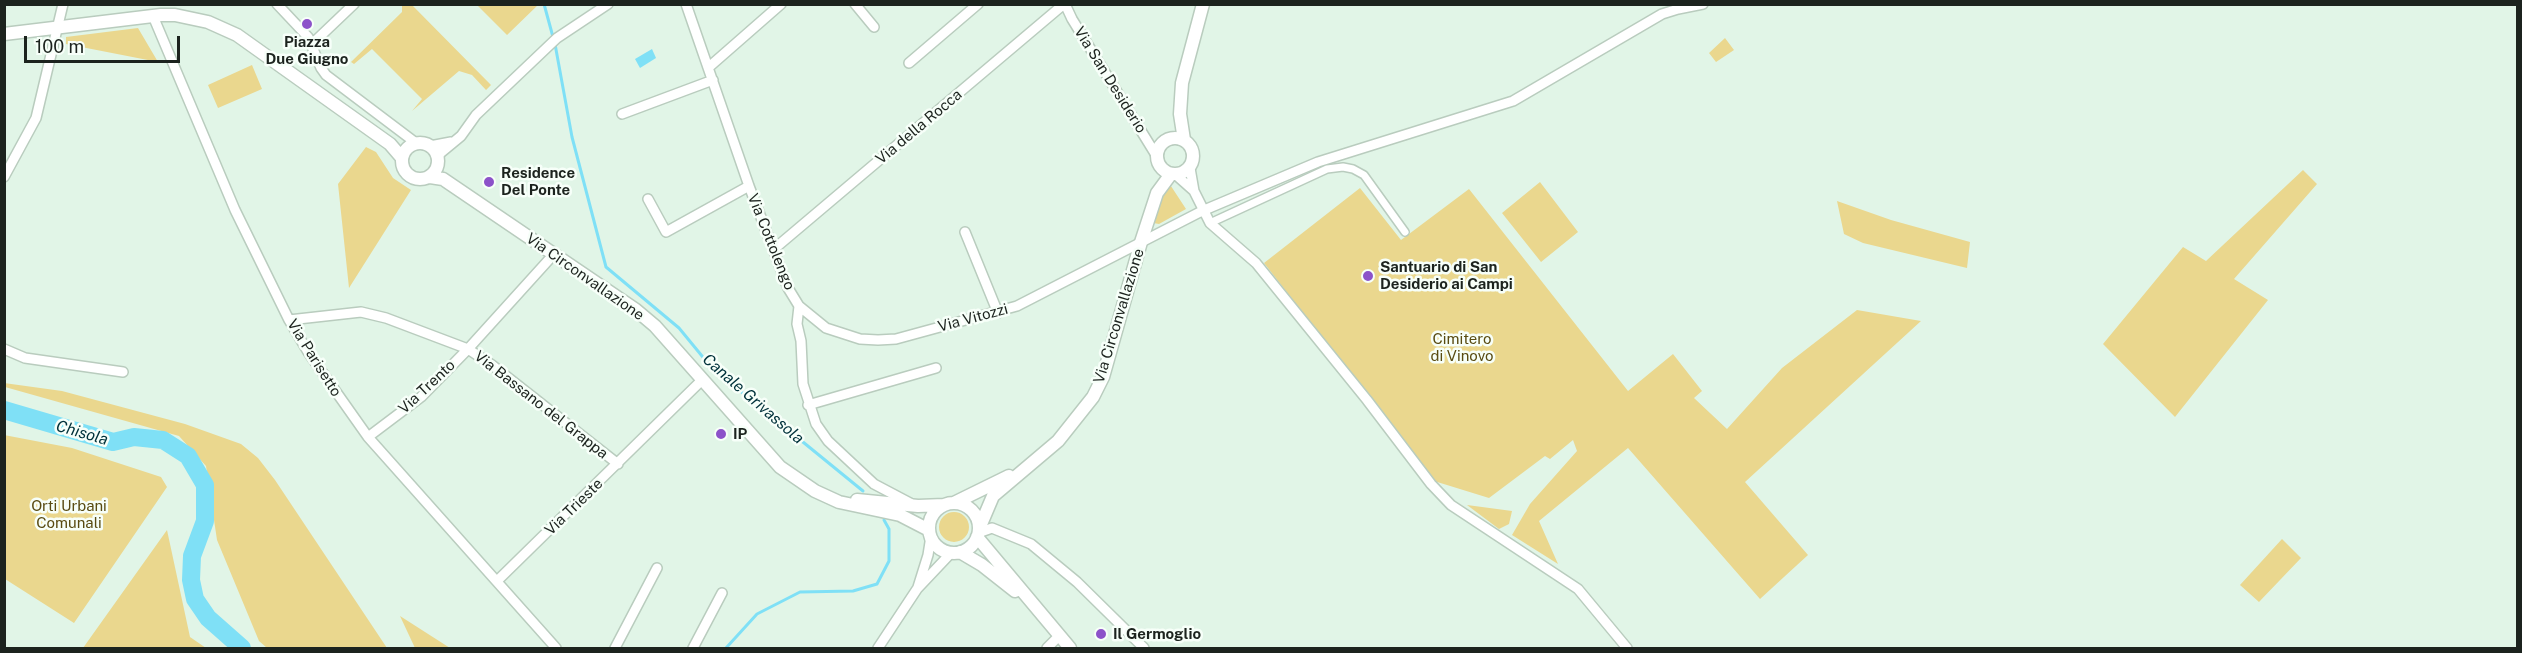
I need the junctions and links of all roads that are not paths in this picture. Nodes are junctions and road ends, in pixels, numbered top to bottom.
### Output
1 (63, 4) edge
2 (277, 4) edge
3 (354, 4) edge
4 (608, 4) edge
5 (686, 4) edge
6 (781, 4) edge
7 (855, 4) edge
8 (978, 4) edge
9 (1065, 4) edge
10 (1203, 4) edge
11 (1704, 4) edge
12 (153, 16) junction
13 (874, 27) dead end
14 (58, 28) junction
15 (4, 34) edge
16 (312, 44) junction
17 (909, 63) dead end
18 (709, 67) junction
19 (713, 80) junction
20 (622, 114) dead end
21 (1178, 139) junction
22 (1155, 147) junction
23 (408, 150) junction
24 (436, 165) junction
25 (1190, 168) junction
26 (1169, 173) junction
27 (4, 177) edge
28 (749, 186) junction
29 (1194, 191) junction
30 (648, 199) dead end
31 (1202, 211) junction
32 (1210, 223) junction
33 (965, 231) dead end
34 (1405, 232) dead end
35 (1141, 242) junction
36 (774, 249) junction
37 (554, 254) junction
38 (799, 306) junction
39 (998, 313) junction
40 (290, 320) junction
41 (4, 349) edge
42 (468, 349) junction
43 (936, 368) dead end
44 (123, 372) dead end
45 (701, 381) junction
46 (808, 405) junction
47 (368, 437) junction
48 (618, 464) junction
49 (1021, 471) junction
50 (815, 491) junction
51 (950, 504) junction
52 (918, 506) junction
53 (930, 533) junction
54 (978, 533) junction
55 (955, 553) junction
56 (657, 568) dead end
57 (497, 581) junction
58 (917, 589) junction
59 (722, 593) dead end
60 (1031, 603) junction
61 (1059, 636) junction
62 (556, 648) edge
63 (615, 648) edge
64 (693, 648) edge
65 (878, 648) edge
66 (1047, 648) edge
67 (1070, 648) edge
68 (1144, 648) edge
69 (1627, 648) edge

1 - 14 street
2 - 16 street
3 - 16 street
4 - 24 street
5 - 18 street, Via Cottolengo
6 - 18 street
7 - 13 street
8 - 17 street
9 - 22 street, Via San Desiderio
9 - 36 street, Via della Rocca
10 - 21 street
11 - 31 street, Via Vitozzi
12 - 14 street
12 - 23 street
12 - 40 street, Via Parisetto
14 - 15 street
14 - 27 street
16 - 23 street
18 - 19 street, Via Cottolengo
19 - 20 street
19 - 28 street, Via Cottolengo
21 - 22 street
21 - 25 street
22 - 26 street
23 - 24 street
23 - 24 street
24 - 37 street, Via Circonvallazione
25 - 26 street
25 - 29 street
26 - 29 street
26 - 35 street, Via Circonvallazione
28 - 30 street
28 - 36 street, Via Cottolengo
29 - 31 street
31 - 32 street
31 - 35 street, Via Vitozzi
32 - 34 street
32 - 69 street
33 - 39 street
35 - 39 street, Via Vitozzi
35 - 49 street, Via Circonvallazione
36 - 38 street, Via Cottolengo
37 - 42 street, Via Trento
37 - 45 street, Via Circonvallazione
38 - 39 street, Via Vitozzi
38 - 46 street, Via Cottolengo
40 - 42 street, Via Bassano del Grappa
40 - 47 street, Via Parisetto
41 - 44 street
42 - 47 street, Via Trento
42 - 48 street, Via Bassano del Grappa
43 - 46 street
45 - 48 street, Via Trieste
45 - 50 street, Via Circonvallazione
46 - 52 street, Via Cottolengo
47 - 57 street, Via Parisetto
48 - 57 street, Via Trieste
49 - 51 street, Via Circonvallazione
49 - 54 street, Via Circonvallazione
50 - 52 street, Via Circonvallazione
50 - 53 street, Via Circonvallazione
51 - 52 street, Via Circonvallazione
51 - 53 street
51 - 54 street
53 - 55 street
53 - 58 street
54 - 55 street
54 - 60 street
54 - 68 street
55 - 58 street
55 - 60 street
56 - 63 street
57 - 62 street, Via Parisetto
58 - 65 street
59 - 64 street
60 - 61 street
61 - 66 street
61 - 67 street

